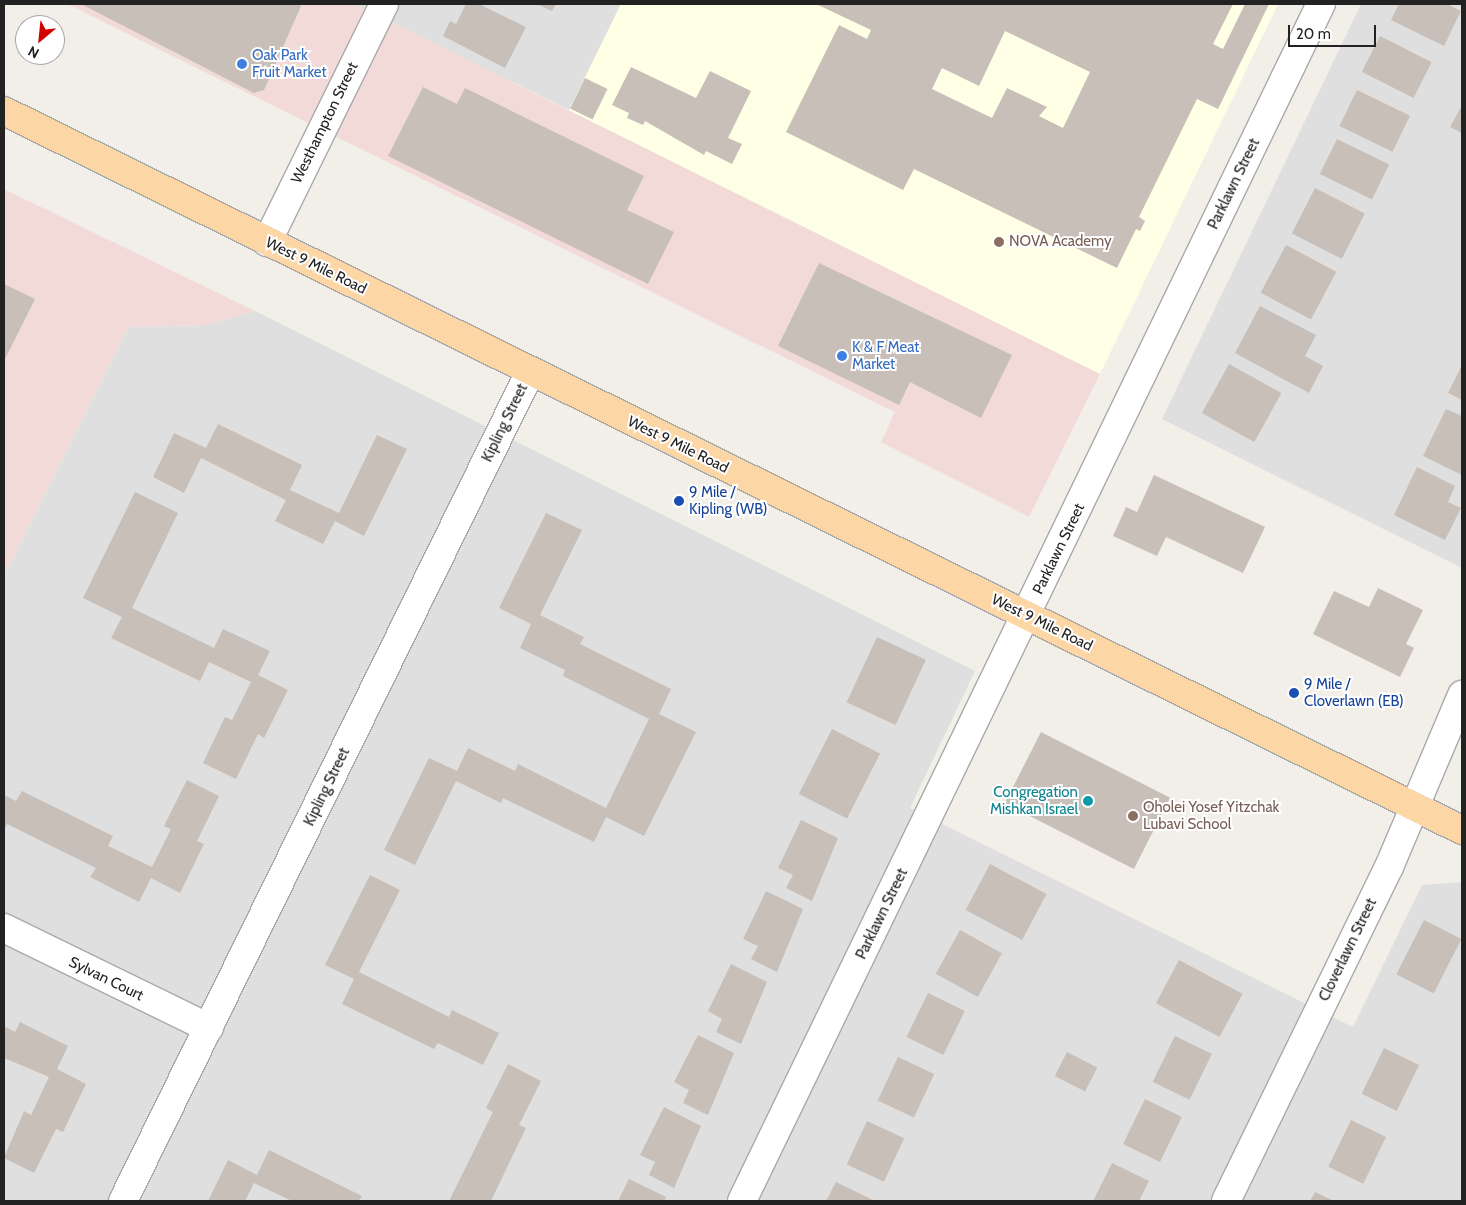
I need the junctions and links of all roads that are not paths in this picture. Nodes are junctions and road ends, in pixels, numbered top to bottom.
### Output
1 (384, 4) edge
2 (1321, 4) edge
3 (4, 111) edge
4 (267, 242) junction
5 (530, 372) junction
6 (1028, 616) junction
7 (1462, 695) edge
8 (1413, 806) junction
9 (1462, 830) edge
10 (4, 928) edge
11 (209, 1028) junction
12 (123, 1201) edge
13 (742, 1201) edge
14 (1226, 1201) edge

1 - 4 street, Westhampton Street
2 - 6 street, Parklawn Street
3 - 4 main road, West 9 Mile Road
4 - 5 main road, West 9 Mile Road
5 - 6 main road, West 9 Mile Road
5 - 11 street, Kipling Street
6 - 8 main road, West 9 Mile Road
6 - 13 street, Parklawn Street
7 - 8 street, Cloverlawn Street
8 - 9 main road, West 9 Mile Road
8 - 14 street, Cloverlawn Street
10 - 11 street, Sylvan Court
11 - 12 street, Kipling Street

